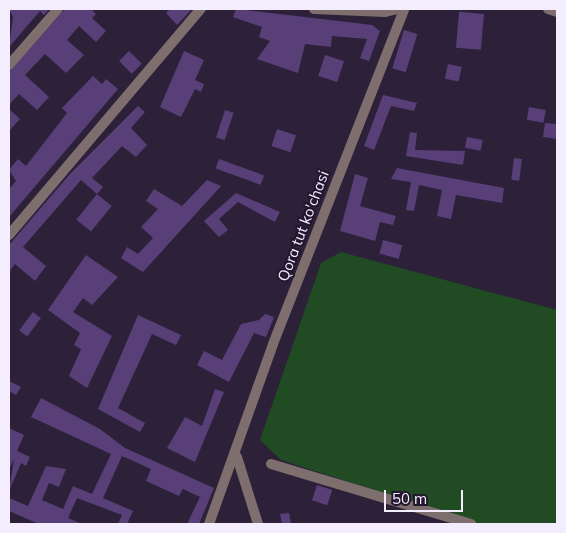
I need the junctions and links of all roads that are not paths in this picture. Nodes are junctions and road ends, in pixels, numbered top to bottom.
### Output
1 (58, 9) edge
2 (200, 9) edge
3 (314, 9) edge
4 (397, 9) edge
5 (404, 9) edge
6 (548, 9) edge
7 (557, 12) edge
8 (9, 65) edge
9 (9, 234) edge
10 (237, 457) junction
11 (270, 464) dead end
12 (209, 524) edge
13 (258, 524) edge
14 (471, 524) edge

1 - 8 street
2 - 9 street
3 - 4 street
5 - 10 street, Qora tut ko'chasi
6 - 7 street
10 - 12 street, Qora tut ko'chasi
10 - 13 street
11 - 14 street

